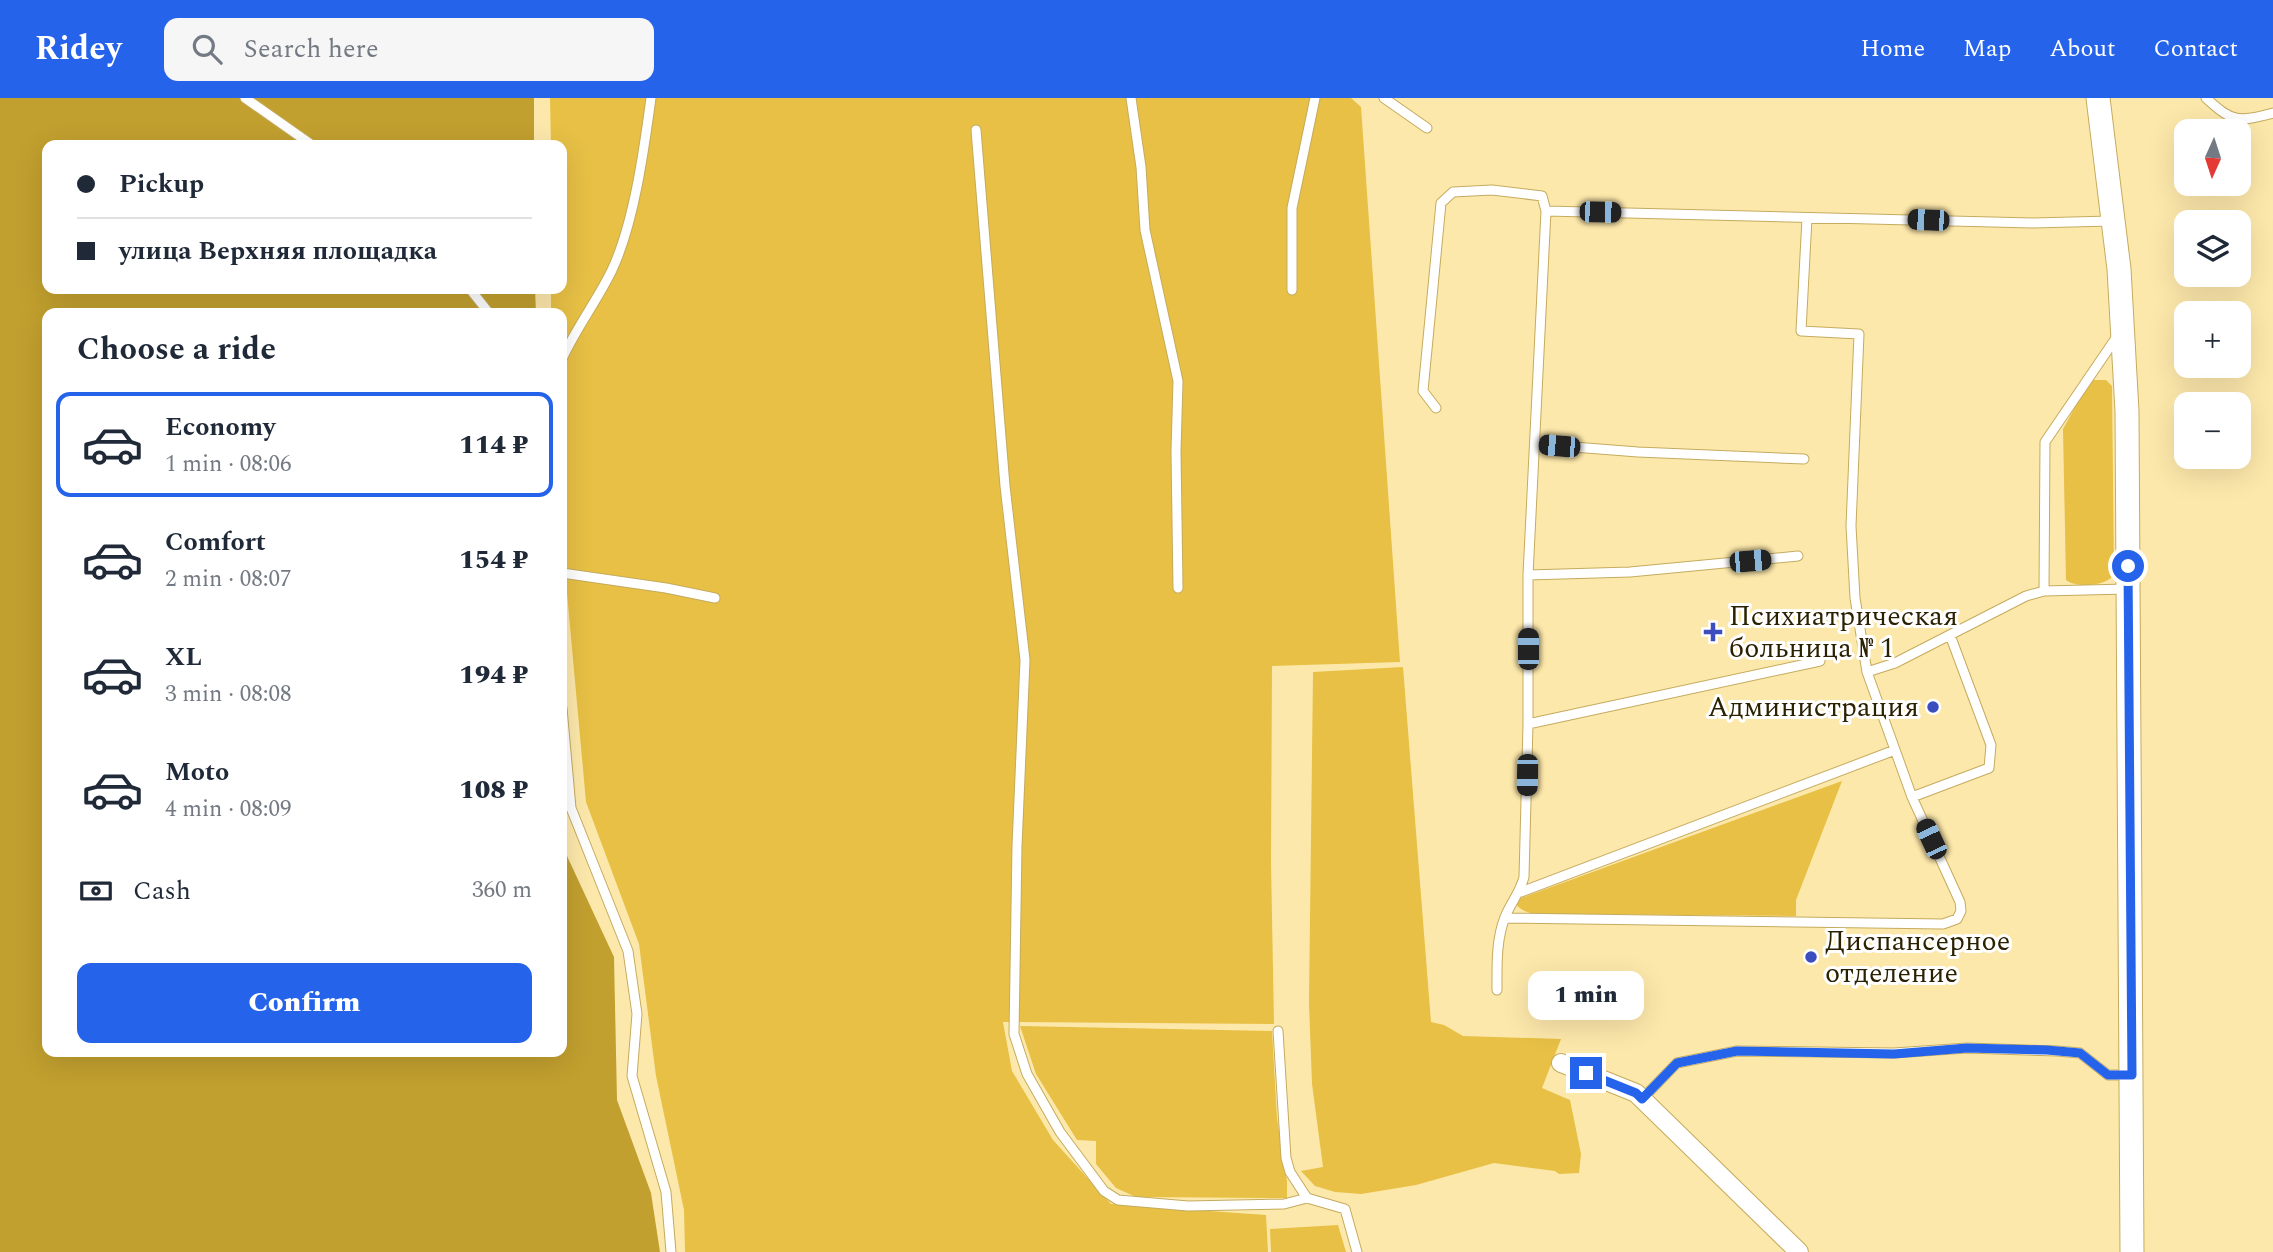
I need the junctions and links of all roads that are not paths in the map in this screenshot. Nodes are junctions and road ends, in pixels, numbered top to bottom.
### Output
1 (245, 98) edge
2 (650, 98) edge
3 (1131, 98) edge
4 (1315, 98) edge
5 (1384, 98) edge
6 (2098, 98) edge
7 (2206, 98) edge
8 (2273, 113) edge
9 (1427, 128) dead end
10 (976, 131) dead end
11 (305, 140) edge
12 (1546, 211) junction
13 (1807, 218) junction
14 (2115, 221) junction
15 (1292, 290) dead end
16 (474, 294) edge
17 (485, 308) edge
18 (2123, 328) junction
19 (567, 350) edge
20 (1436, 408) dead end
21 (1535, 444) junction
22 (1804, 459) dead end
23 (1798, 556) dead end
24 (567, 574) edge
25 (1528, 575) junction
26 (1178, 588) dead end
27 (2128, 589) junction
28 (2044, 591) junction
29 (715, 598) dead end
30 (1950, 635) junction
31 (1820, 661) dead end
32 (1867, 672) junction
33 (1528, 724) junction
34 (1895, 750) junction
35 (567, 764) edge
36 (1912, 797) junction
37 (1521, 892) junction
38 (1504, 918) junction
39 (1497, 990) dead end
40 (1278, 1031) dead end
41 (1561, 1063) dead end
42 (2132, 1075) junction
43 (1642, 1099) junction
44 (1307, 1198) junction
45 (671, 1252) edge
46 (1357, 1252) edge
47 (1800, 1252) edge
48 (2132, 1252) edge

1 - 11 lane
2 - 19 lane
3 - 26 lane
4 - 15 lane
5 - 9 lane
6 - 14 street
7 - 8 lane
10 - 44 lane
12 - 13 lane
12 - 20 lane
12 - 21 lane
13 - 14 lane
13 - 32 lane
14 - 18 street
16 - 17 lane
18 - 27 street
18 - 28 lane
21 - 22 lane
21 - 25 lane
23 - 25 lane
24 - 29 lane
25 - 33 lane
27 - 28 lane
27 - 42 street
28 - 30 lane
30 - 32 lane
30 - 36 lane
31 - 33 lane
32 - 34 lane
33 - 37 lane
34 - 36 lane
34 - 37 lane
35 - 45 lane
36 - 38 lane
37 - 38 lane
38 - 39 lane
40 - 44 lane
41 - 43 street
42 - 43 lane
42 - 48 street
43 - 47 street
44 - 46 lane

